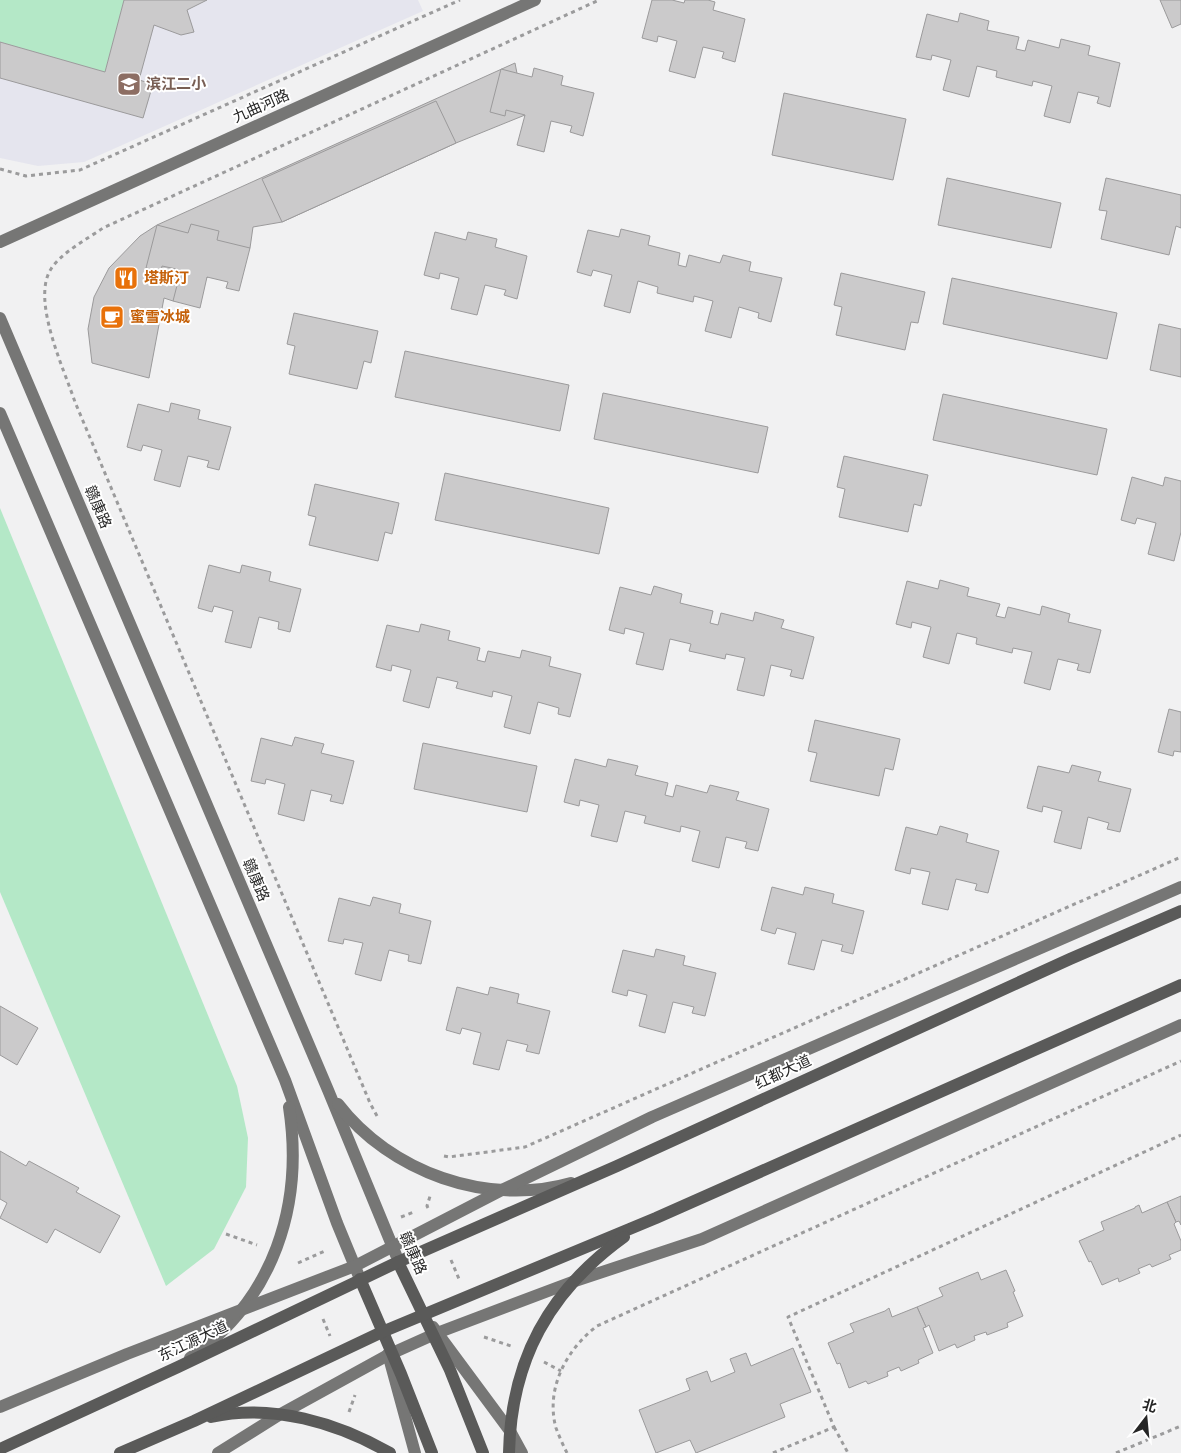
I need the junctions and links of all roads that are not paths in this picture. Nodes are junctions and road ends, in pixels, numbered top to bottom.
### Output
1 (535, 0) edge
2 (0, 242) edge
3 (0, 318) edge
4 (0, 413) edge
5 (1181, 887) edge
6 (1181, 911) edge
7 (1181, 985) edge
8 (1181, 1025) edge
9 (285, 1080) junction
10 (328, 1090) junction
11 (618, 1166) junction
12 (502, 1190) junction
13 (656, 1218) junction
14 (393, 1247) junction
15 (398, 1262) junction
16 (355, 1266) junction
17 (360, 1279) junction
18 (572, 1282) junction
19 (240, 1311) junction
20 (424, 1315) junction
21 (382, 1332) junction
22 (435, 1334) junction
23 (390, 1354) junction
24 (178, 1367) junction
25 (0, 1407) edge
26 (279, 1415) junction
27 (194, 1421) junction
28 (510, 1431) junction
29 (0, 1449) edge
30 (120, 1453) edge
31 (218, 1453) edge
32 (390, 1453) edge
33 (415, 1453) edge
34 (432, 1453) edge
35 (483, 1453) edge
36 (509, 1453) edge
37 (522, 1453) edge

1 - 2 street, 九曲河路
3 - 10 street, 赣康路
4 - 9 street
5 - 12 street
6 - 11 main road, 红都大道
7 - 13 main road
8 - 18 street
9 - 16 street
9 - 19 street
10 - 12 street
10 - 14 street, 赣康路
11 - 12 street
11 - 15 main road, 红都大道
12 - 14 street
13 - 18 main road
13 - 20 main road
14 - 15 street, 赣康路
14 - 16 street
15 - 17 main road, 东江源大道
15 - 20 main road, 赣康路
16 - 17 street
16 - 19 street
17 - 21 main road
17 - 24 main road, 东江源大道
18 - 22 street
18 - 28 main road
19 - 24 street
19 - 25 street
20 - 21 main road
20 - 22 main road, 赣康路
21 - 23 main road
21 - 27 main road
22 - 23 street
22 - 28 street
22 - 35 main road, 赣康路
23 - 26 street
23 - 33 street
23 - 34 main road
24 - 29 main road, 东江源大道
26 - 27 main road
26 - 31 street
26 - 32 main road
27 - 30 main road
28 - 36 main road
28 - 37 street

